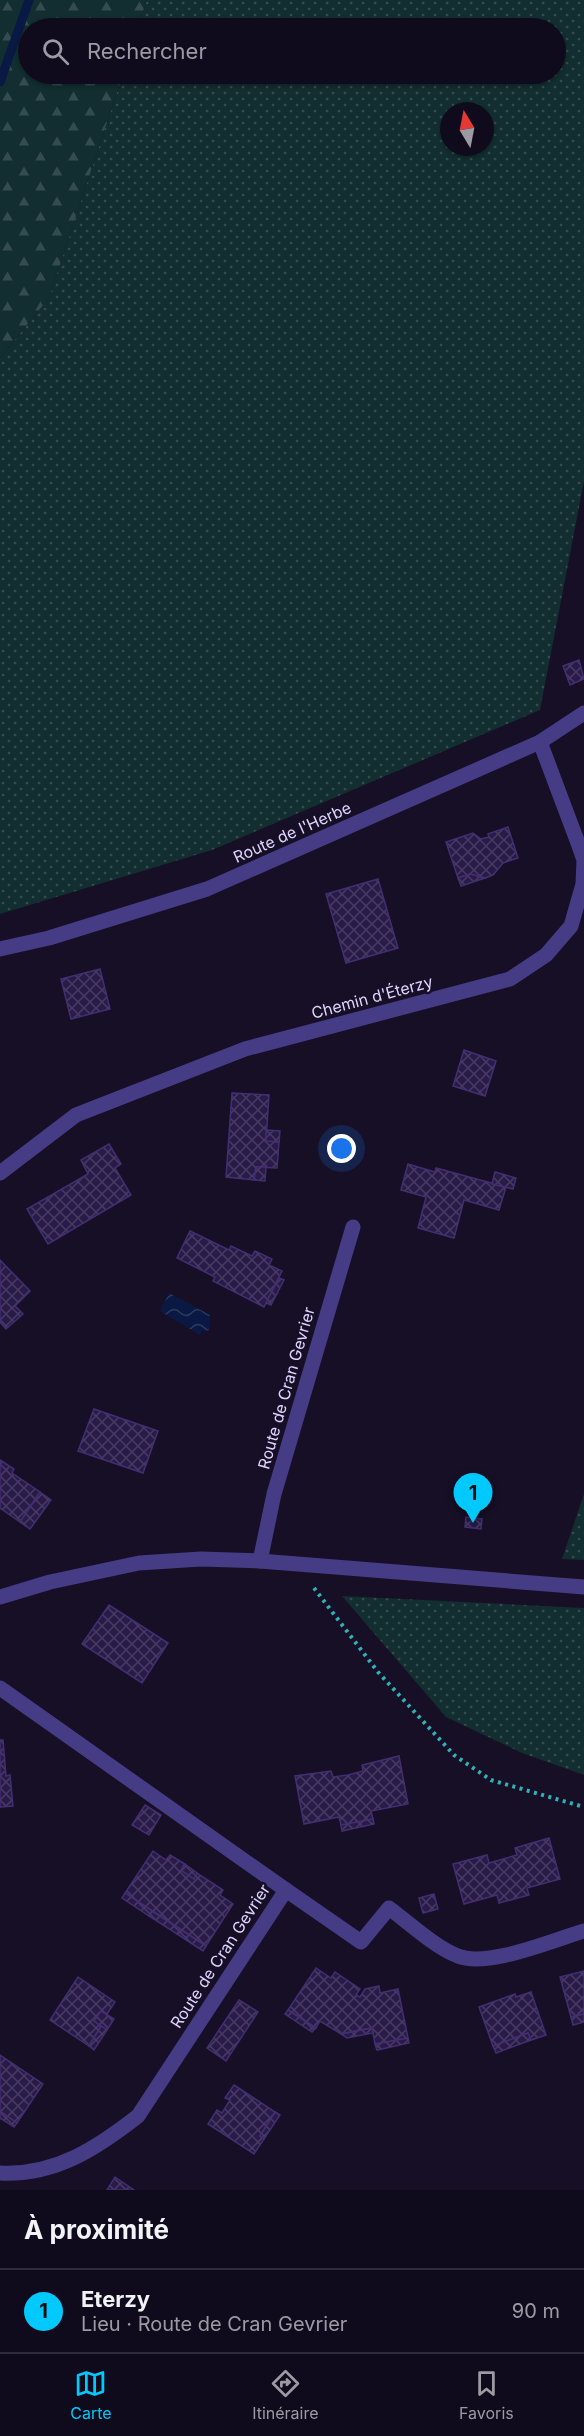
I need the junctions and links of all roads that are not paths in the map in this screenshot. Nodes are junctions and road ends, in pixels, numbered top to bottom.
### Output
1 (584, 713) edge
2 (540, 742) junction
3 (0, 949) edge
4 (0, 1173) edge
5 (353, 1227) dead end
6 (260, 1561) junction
7 (584, 1587) edge
8 (0, 1597) edge
9 (0, 1688) edge
10 (286, 1890) junction
11 (584, 1931) edge
12 (0, 2173) edge

1 - 2 street, Route de l'Herbe
2 - 3 street, Route de l'Herbe
2 - 4 street, Chemin d'Éterzy
5 - 6 street, Route de Cran Gevrier
6 - 7 street
6 - 8 street
9 - 10 street, Route de Cran Gevrier
10 - 11 street
10 - 12 street, Route de Cran Gevrier

